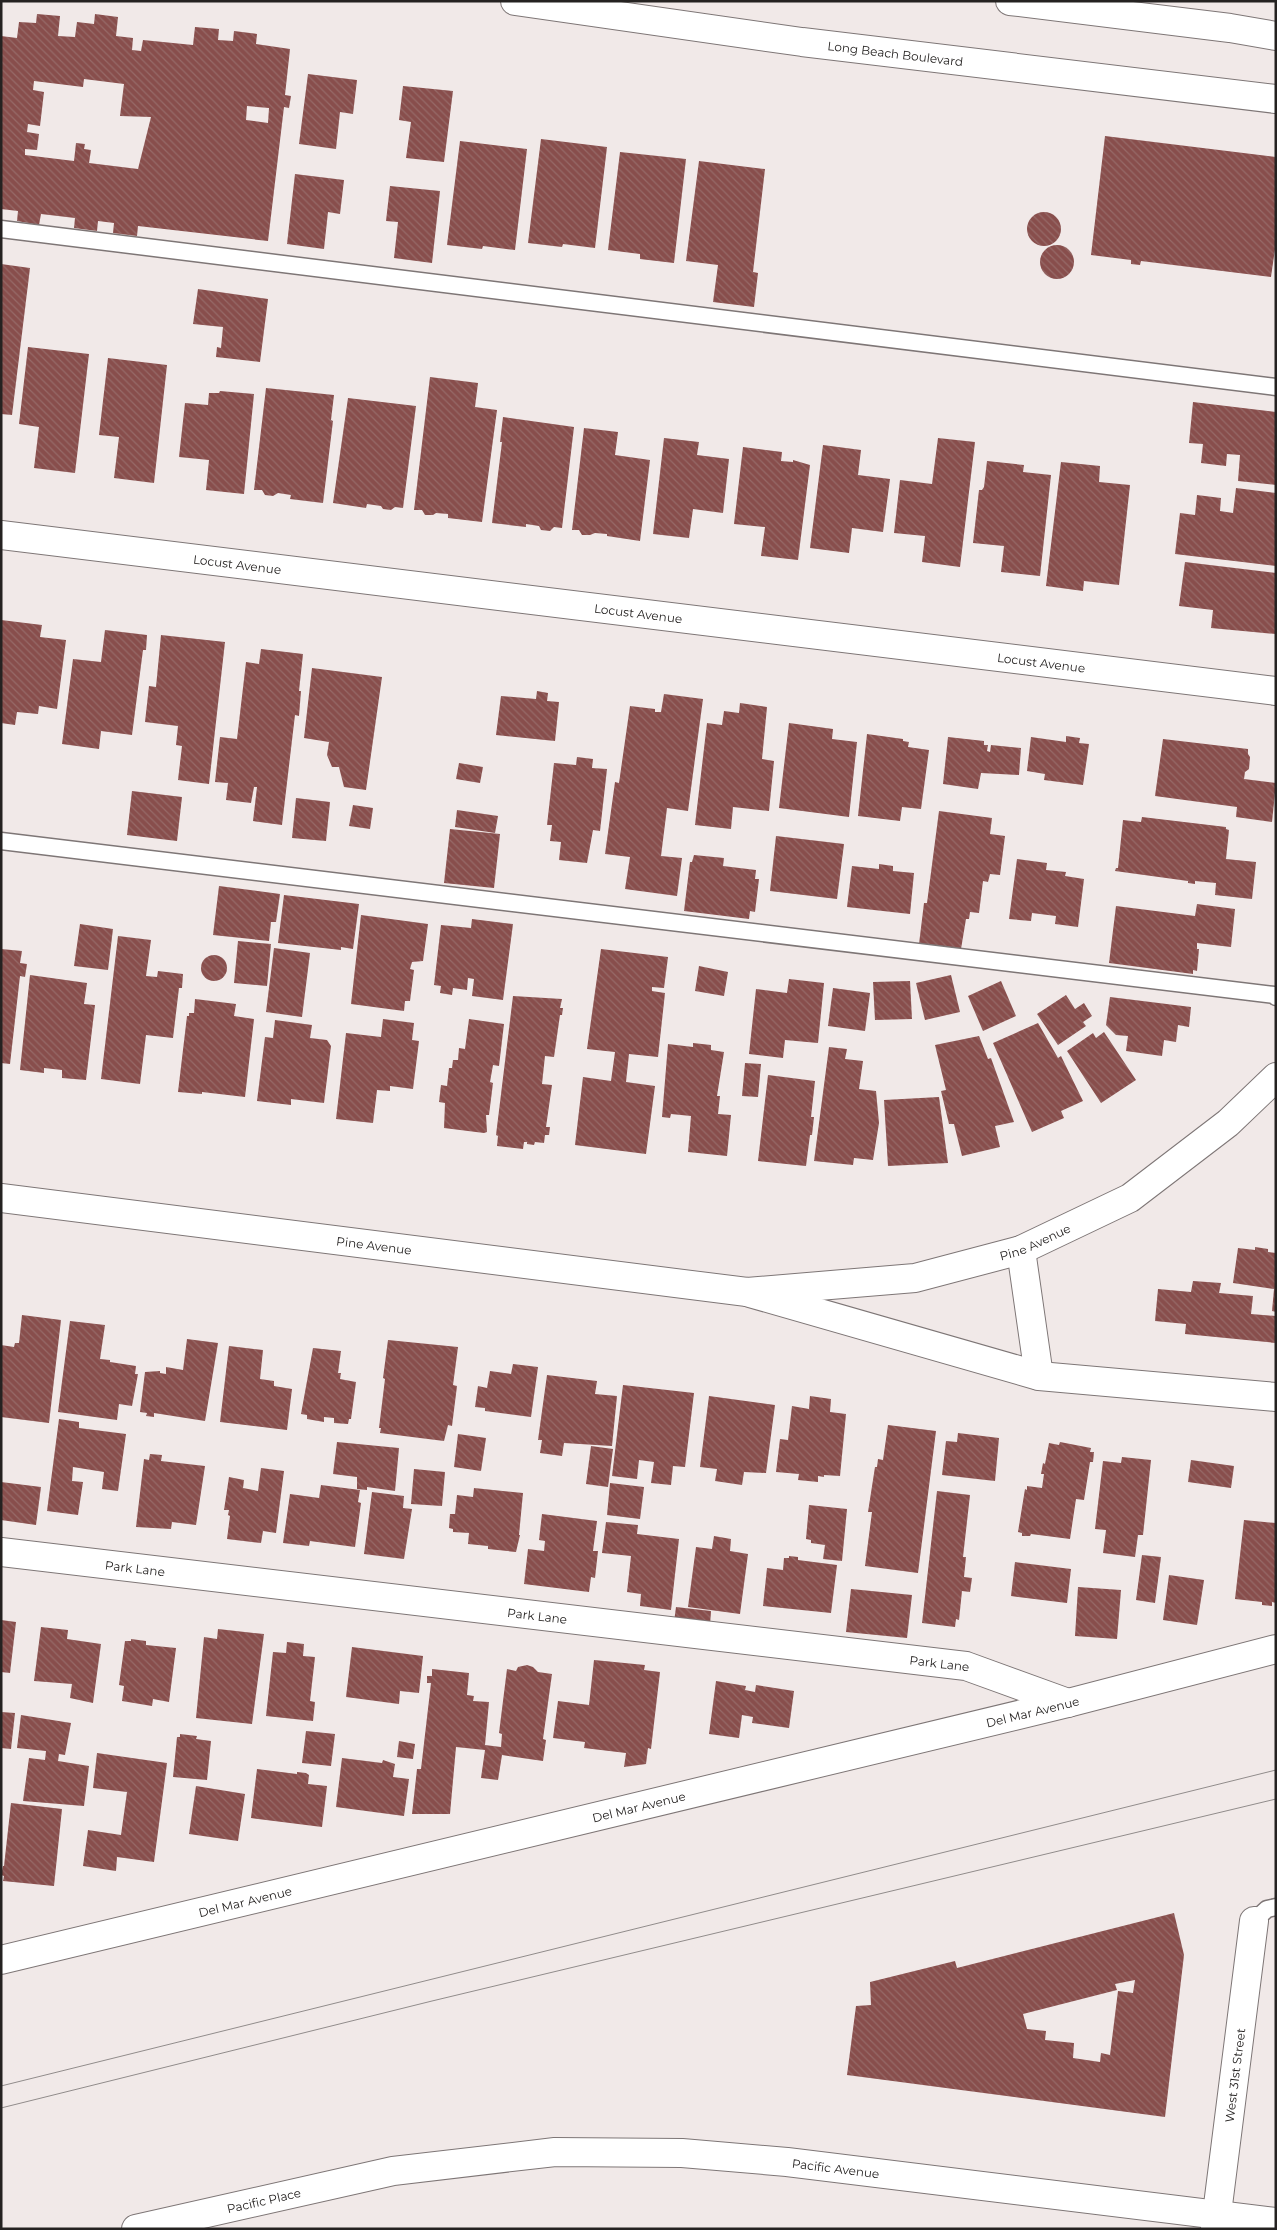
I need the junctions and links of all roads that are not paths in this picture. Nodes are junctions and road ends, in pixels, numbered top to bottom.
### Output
1 (516, 1) edge
2 (1010, 1) edge
3 (1115, 8) edge
4 (1276, 36) edge
5 (1276, 99) edge
6 (1, 230) edge
7 (1276, 388) edge
8 (1, 534) edge
9 (1276, 691) edge
10 (1, 841) edge
11 (1276, 997) edge
12 (1276, 1077) edge
13 (1, 1198) edge
14 (1021, 1250) junction
15 (747, 1292) junction
16 (1039, 1376) junction
17 (1276, 1398) edge
18 (1, 1552) edge
19 (1276, 1649) edge
20 (1068, 1703) junction
21 (1265, 1914) edge
22 (1, 1960) edge
23 (393, 2171) joint
24 (1215, 2222) edge
25 (1276, 2222) edge
26 (136, 2229) edge

1 - 5 street, Long Beach Boulevard
2 - 3 street
3 - 4 street
6 - 7 lane
8 - 9 street, Locust Avenue
10 - 11 lane
12 - 14 street, Pine Avenue
13 - 15 street, Pine Avenue
14 - 15 street, Pine Avenue
14 - 16 street
15 - 16 street, Pine Avenue
16 - 17 street, Pine Avenue
18 - 20 street, Park Lane
19 - 20 street, Del Mar Avenue
20 - 22 street, Del Mar Avenue
21 - 24 street, West 31st Street
23 - 24 street, Pacific Avenue
23 - 26 street, Pacific Place
24 - 25 street, Pacific Avenue

